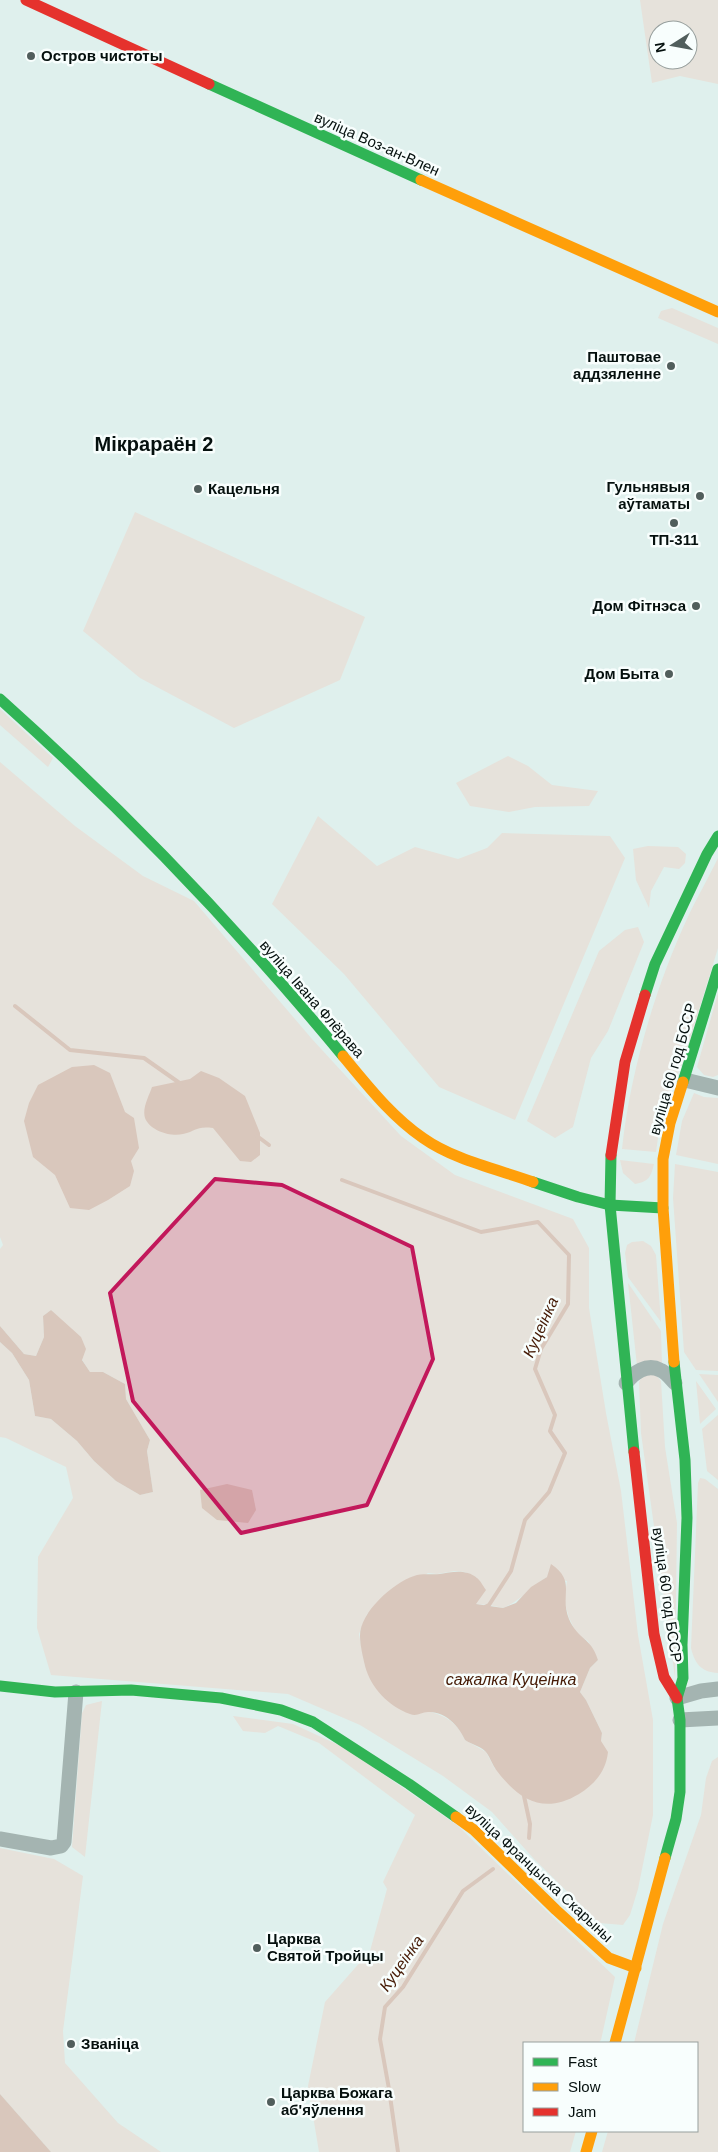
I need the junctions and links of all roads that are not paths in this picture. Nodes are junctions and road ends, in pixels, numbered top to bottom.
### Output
1 (26, 0) edge
2 (718, 312) edge
3 (0, 699) edge
4 (718, 836) edge
5 (718, 969) edge
6 (685, 1080) junction
7 (718, 1088) edge
8 (610, 1205) junction
9 (663, 1208) junction
10 (626, 1383) junction
11 (675, 1383) junction
12 (0, 1686) edge
13 (718, 1689) edge
14 (76, 1692) junction
15 (677, 1698) junction
16 (718, 1718) edge
17 (680, 1720) junction
18 (0, 1839) edge
19 (636, 1968) junction
20 (616, 2042) edge
21 (592, 2132) edge
22 (586, 2152) edge

1 - 2 main road, вуліца Воз-ан-Влен
3 - 8 main road, вуліца Івана Флёрава
4 - 8 main road, вуліца 60 год БССР
5 - 6 main road, вуліца 60 год БССР
6 - 7 street
6 - 9 main road, вуліца 60 год БССР
8 - 9 main road, вуліца Івана Флёрава
8 - 10 main road, вуліца 60 год БССР
9 - 11 main road, вуліца 60 год БССР
10 - 11 street
10 - 15 main road, вуліца 60 год БССР
11 - 15 main road, вуліца 60 год БССР
12 - 14 main road, вуліца Францыска Скарыны
13 - 15 street
14 - 18 street
14 - 19 main road, вуліца Францыска Скарыны
15 - 17 main road
16 - 17 street
17 - 19 main road
19 - 20 main road
21 - 22 main road

